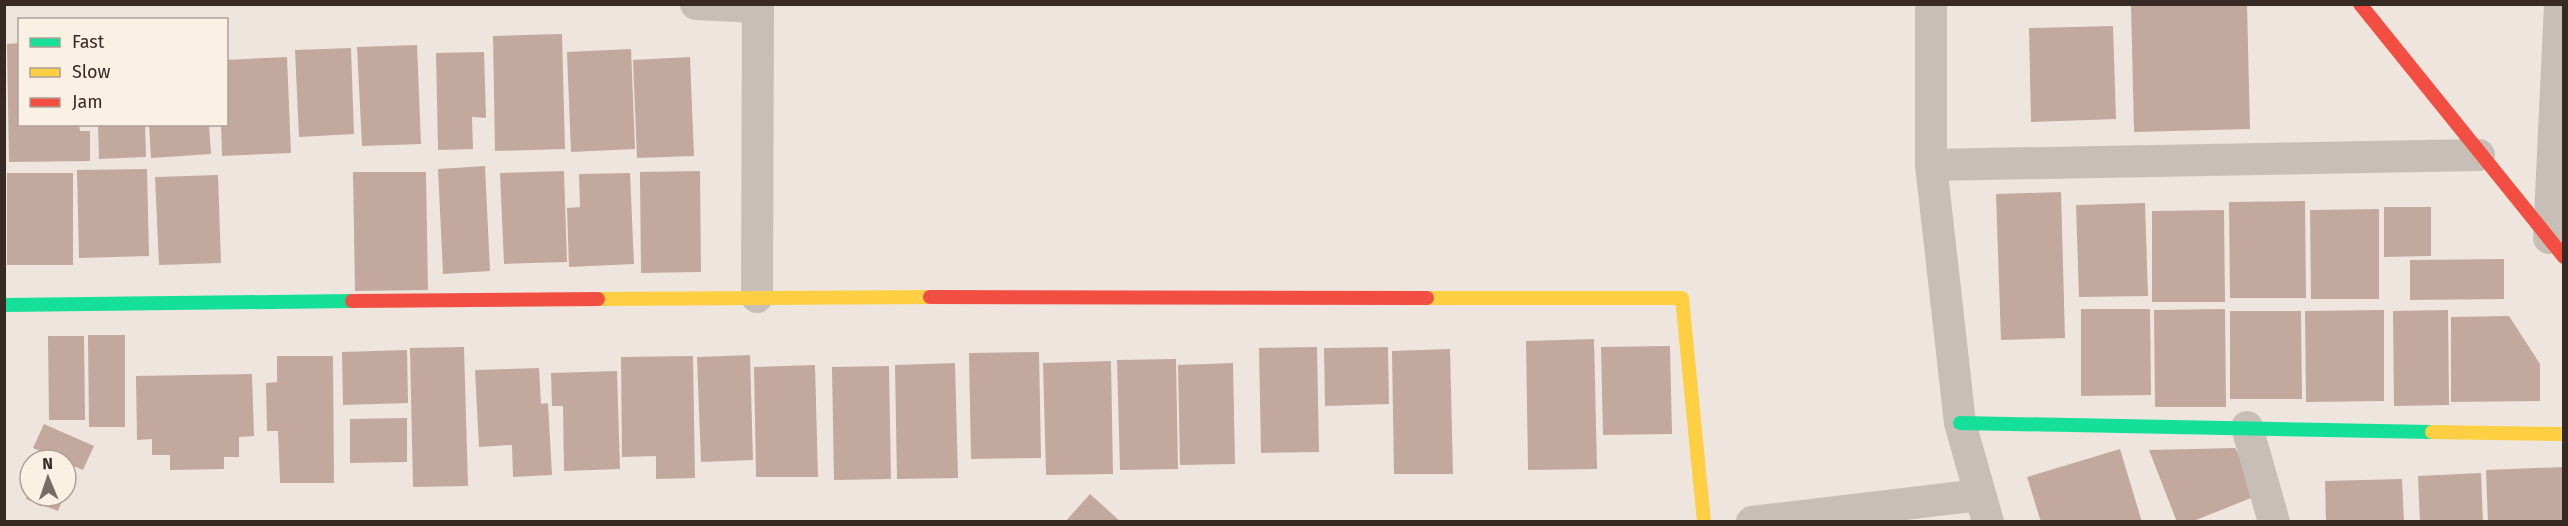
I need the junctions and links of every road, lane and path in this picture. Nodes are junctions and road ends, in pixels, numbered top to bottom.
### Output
1 (696, 4) edge
2 (1931, 4) edge
3 (2360, 4) edge
4 (2560, 4) edge
5 (758, 6) edge
6 (2479, 155) junction
7 (1931, 165) junction
8 (2556, 247) edge
9 (757, 297) junction
10 (4, 305) edge
11 (1960, 423) junction
12 (2247, 427) junction
13 (2564, 434) edge
14 (1984, 508) edge
15 (1704, 522) edge
16 (1752, 522) edge
17 (2274, 522) edge

1 - 5 street
2 - 7 street
3 - 6 street
4 - 8 street
5 - 9 street
6 - 7 street
6 - 8 street
7 - 11 street
9 - 10 street
9 - 15 street
11 - 12 street
11 - 14 street
12 - 13 street
12 - 17 street
14 - 16 street

